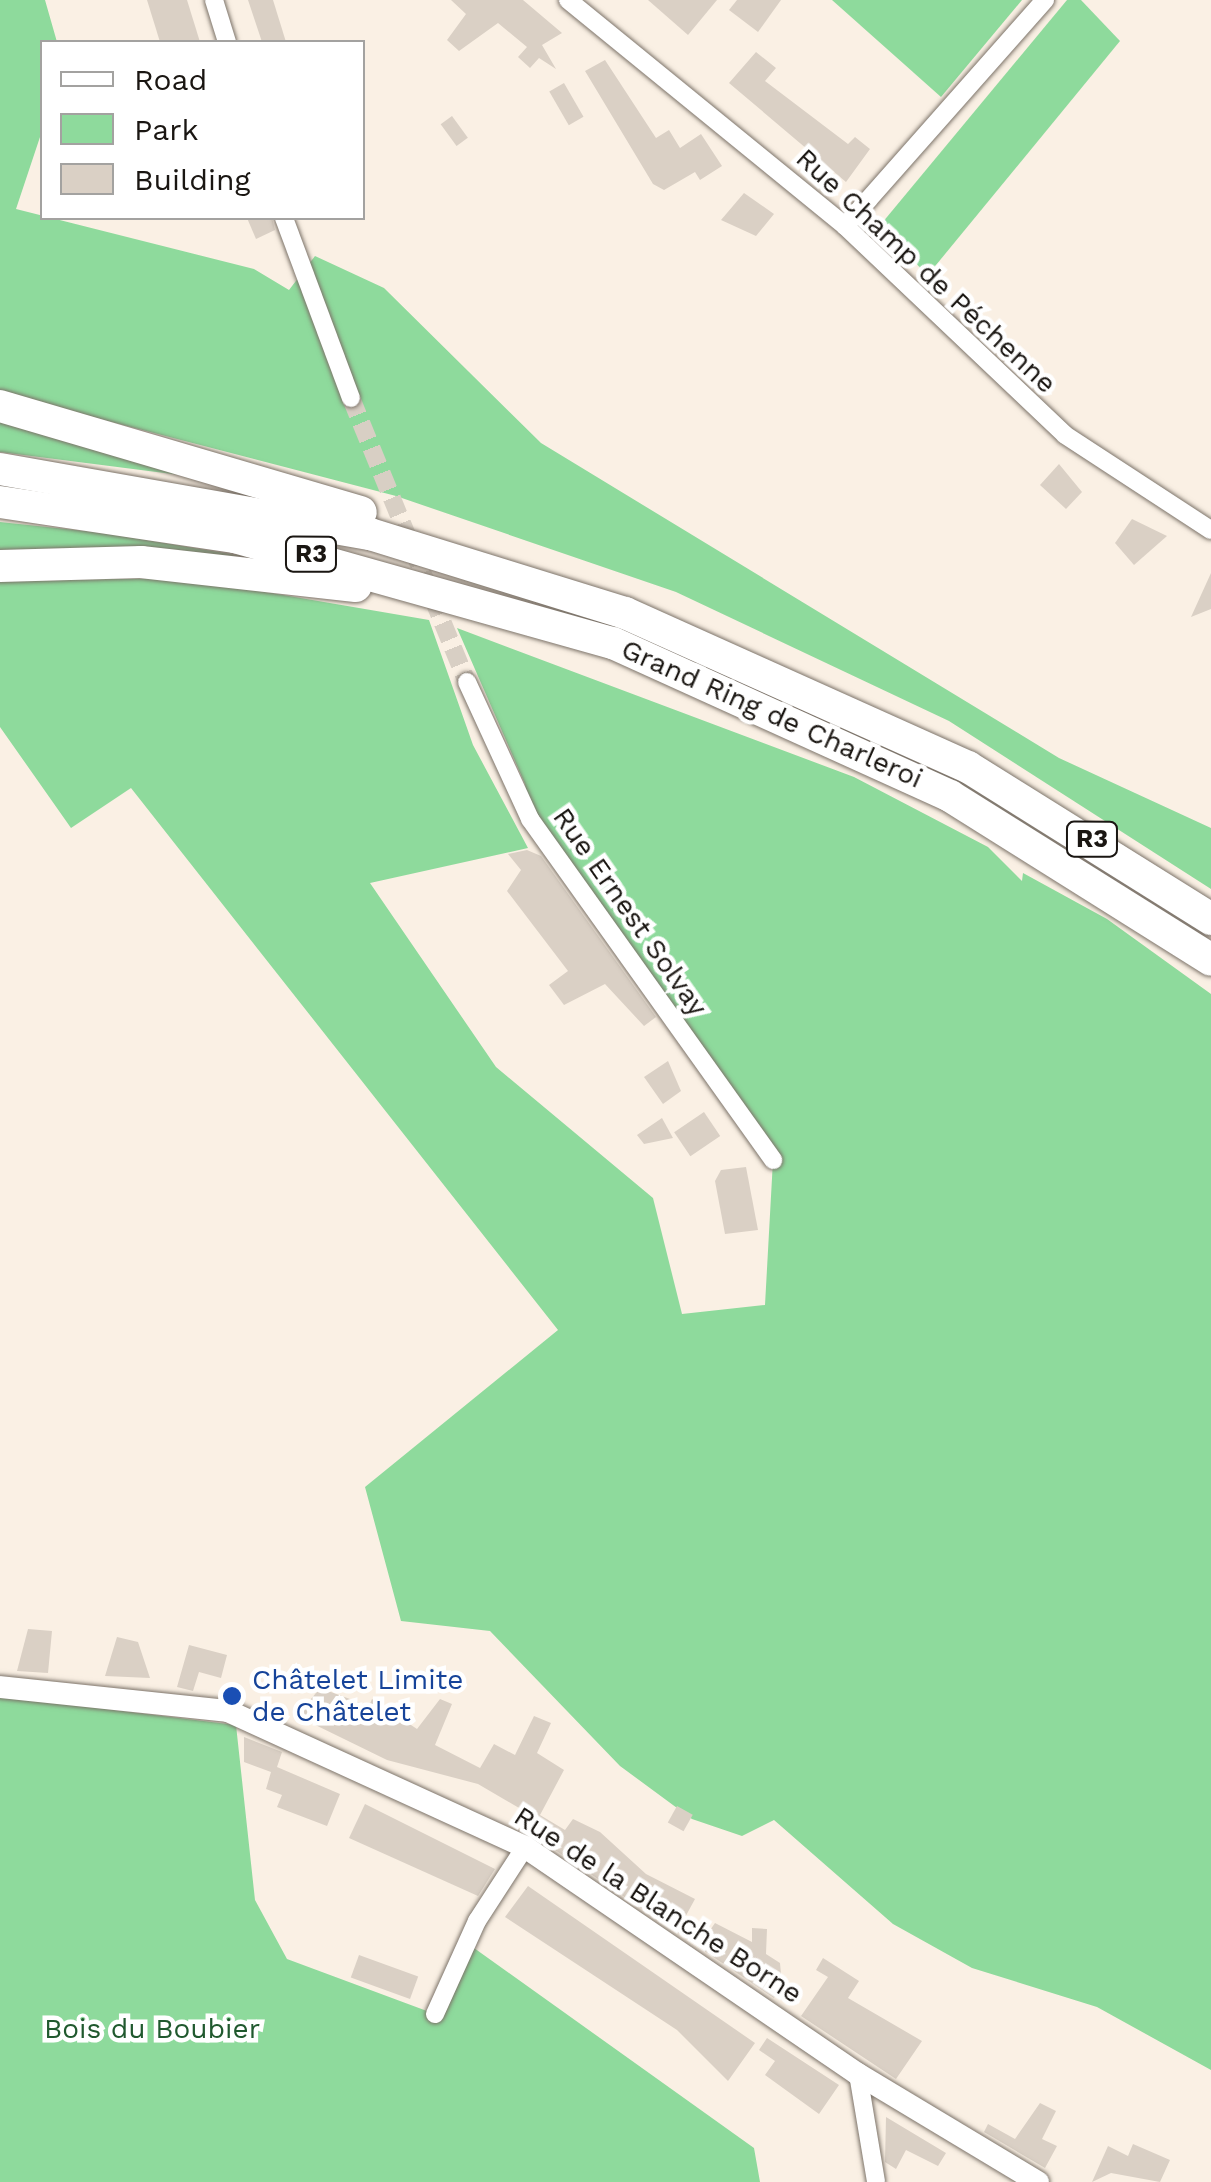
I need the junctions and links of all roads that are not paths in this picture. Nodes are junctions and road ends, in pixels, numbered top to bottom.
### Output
1 (214, 0) edge
2 (568, 0) edge
3 (1045, 0) edge
4 (226, 40) edge
5 (285, 220) edge
6 (845, 226) junction
7 (352, 398) tunnel mouth
8 (0, 406) edge
9 (0, 468) edge
10 (0, 502) edge
11 (1211, 530) edge
12 (0, 566) edge
13 (510, 574) junction
14 (613, 642) junction
15 (467, 682) tunnel mouth
16 (1211, 919) edge
17 (1211, 960) edge
18 (773, 1160) dead end
19 (0, 1686) edge
20 (525, 1847) junction
21 (435, 2014) dead end
22 (858, 2074) junction
23 (876, 2182) edge
24 (1038, 2182) edge

1 - 4 street
2 - 6 street, Rue Champ de Péchenne
3 - 6 street
5 - 7 street
6 - 11 street, Rue Champ de Péchenne
8 - 13 highway
9 - 13 highway, Grand Ring de Charleroi / R3
10 - 14 highway, Grand Ring de Charleroi / R3
12 - 14 highway
13 - 16 highway, Grand Ring de Charleroi / R3
14 - 17 highway, Grand Ring de Charleroi / R3
15 - 18 street, Rue Ernest Solvay
19 - 20 street, Rue de la Blanche Borne
20 - 21 street
20 - 22 street, Rue de la Blanche Borne
22 - 23 street
22 - 24 street, Rue de la Blanche Borne

